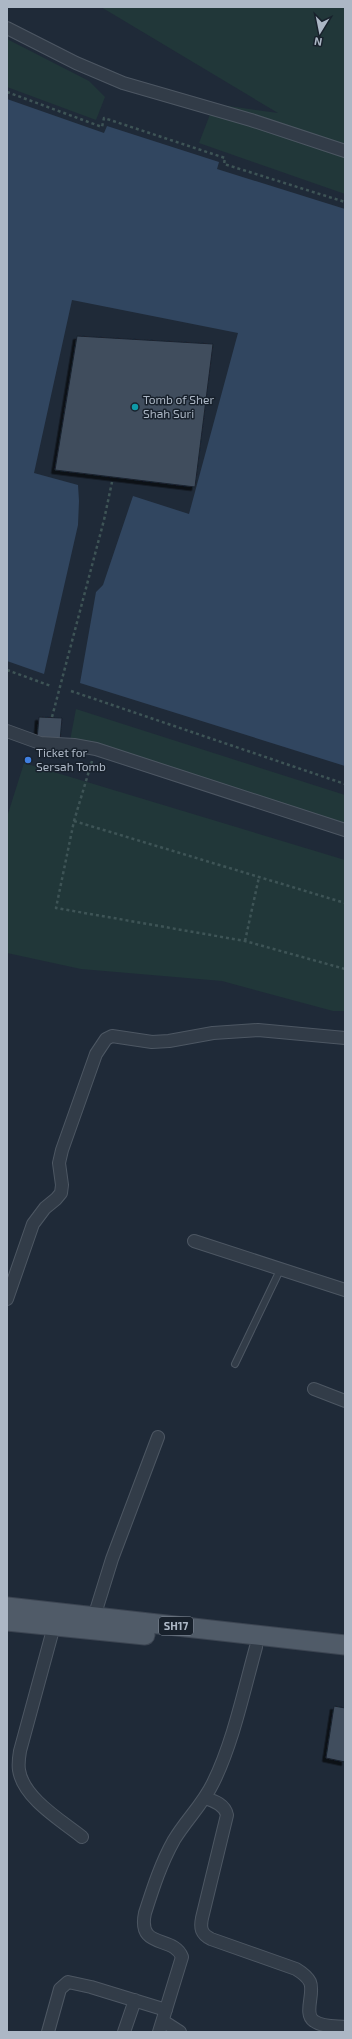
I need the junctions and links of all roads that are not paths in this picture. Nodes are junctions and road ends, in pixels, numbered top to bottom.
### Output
1 (7, 28) edge
2 (345, 151) edge
3 (7, 731) edge
4 (345, 830) edge
5 (345, 1038) edge
6 (194, 1241) dead end
7 (281, 1268) junction
8 (345, 1290) edge
9 (7, 1299) edge
10 (235, 1364) dead end
11 (314, 1390) dead end
12 (345, 1401) edge
13 (158, 1437) dead end
14 (7, 1607) edge
15 (94, 1617) junction
16 (7, 1622) edge
17 (54, 1626) junction
18 (345, 1645) edge
19 (256, 1647) junction
20 (345, 1656) edge
21 (205, 1798) junction
22 (82, 1837) dead end
23 (135, 2000) junction
24 (163, 2021) edge
25 (345, 2027) edge
26 (48, 2032) edge
27 (124, 2032) edge
28 (180, 2032) edge

1 - 2 street
3 - 4 street
5 - 9 street
6 - 7 street
7 - 8 street
7 - 10 lane
11 - 12 street
13 - 15 street
14 - 15 main road, SH17
15 - 18 main road, SH17
16 - 17 main road, SH17
17 - 19 main road, SH17
17 - 22 street
19 - 20 main road, SH17
19 - 21 street
21 - 24 street
21 - 25 street
23 - 24 street
23 - 26 street
23 - 27 street
24 - 28 street

